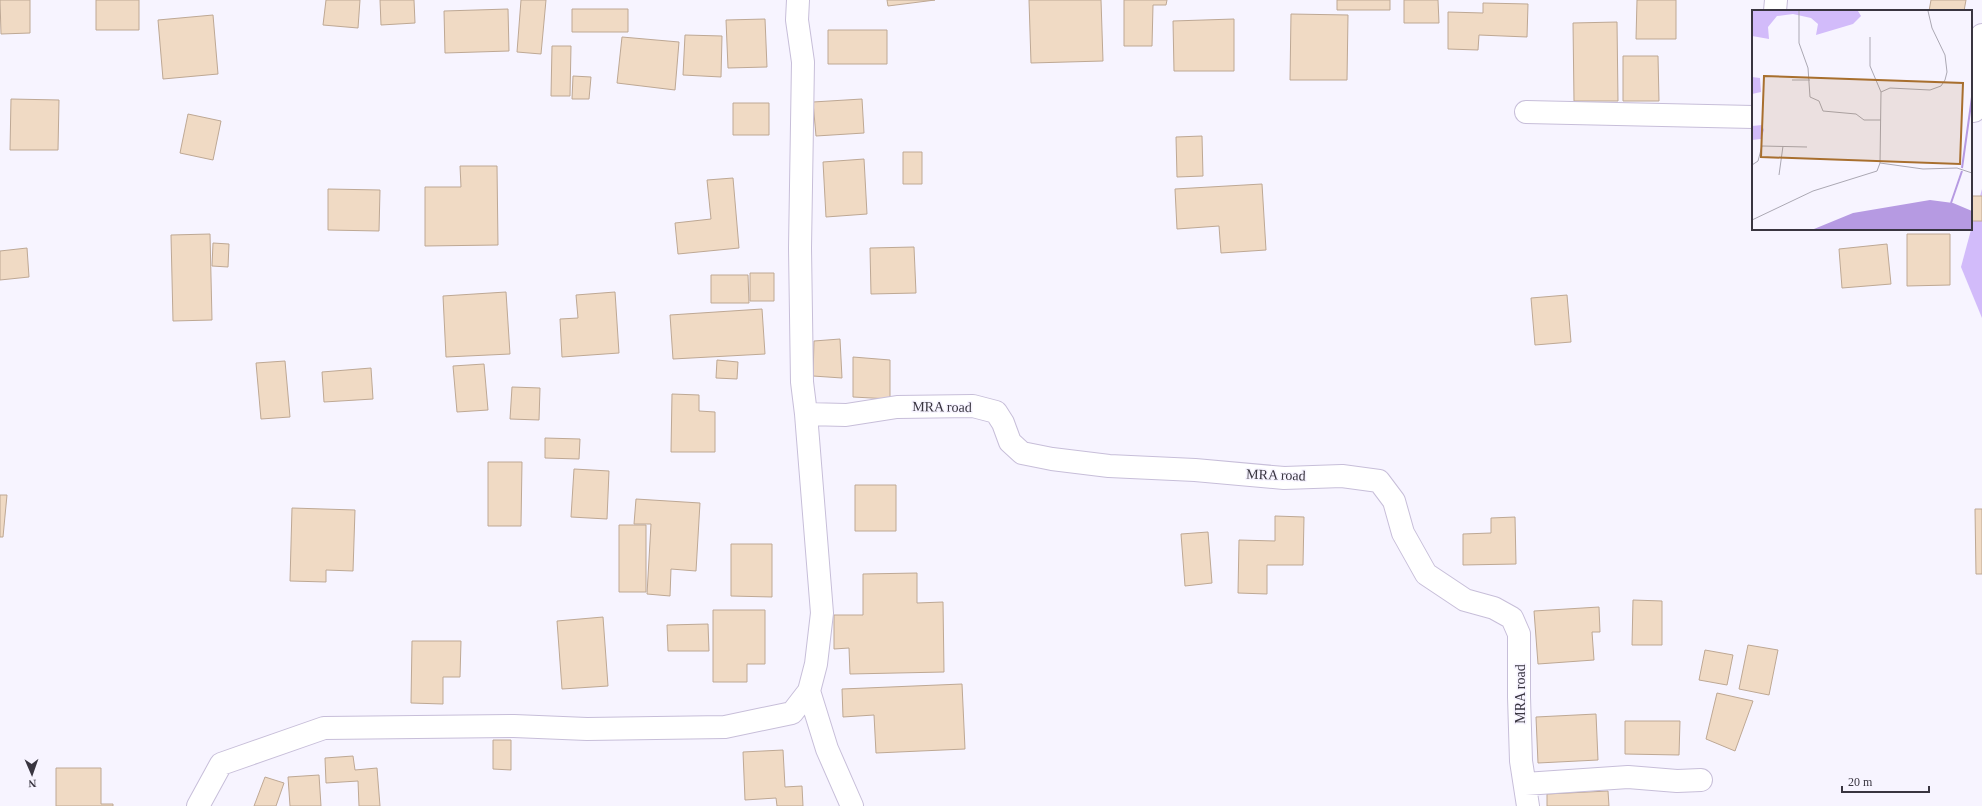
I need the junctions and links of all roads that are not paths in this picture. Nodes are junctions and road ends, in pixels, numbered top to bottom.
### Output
1 (798, 0) edge
2 (1776, 0) edge
3 (1775, 10) edge
4 (1982, 35) edge
5 (1972, 111) edge
6 (1526, 112) dead end
7 (1752, 116) edge
8 (806, 414) junction
9 (809, 692) junction
10 (1701, 780) dead end
11 (1525, 784) junction
12 (198, 806) edge
13 (852, 806) edge
14 (1528, 806) edge

1 - 8 street
2 - 3 street
4 - 5 street
6 - 7 street
8 - 9 street
8 - 11 street, MRA road
9 - 12 street
9 - 13 street
10 - 11 street
11 - 14 street, MRA road

